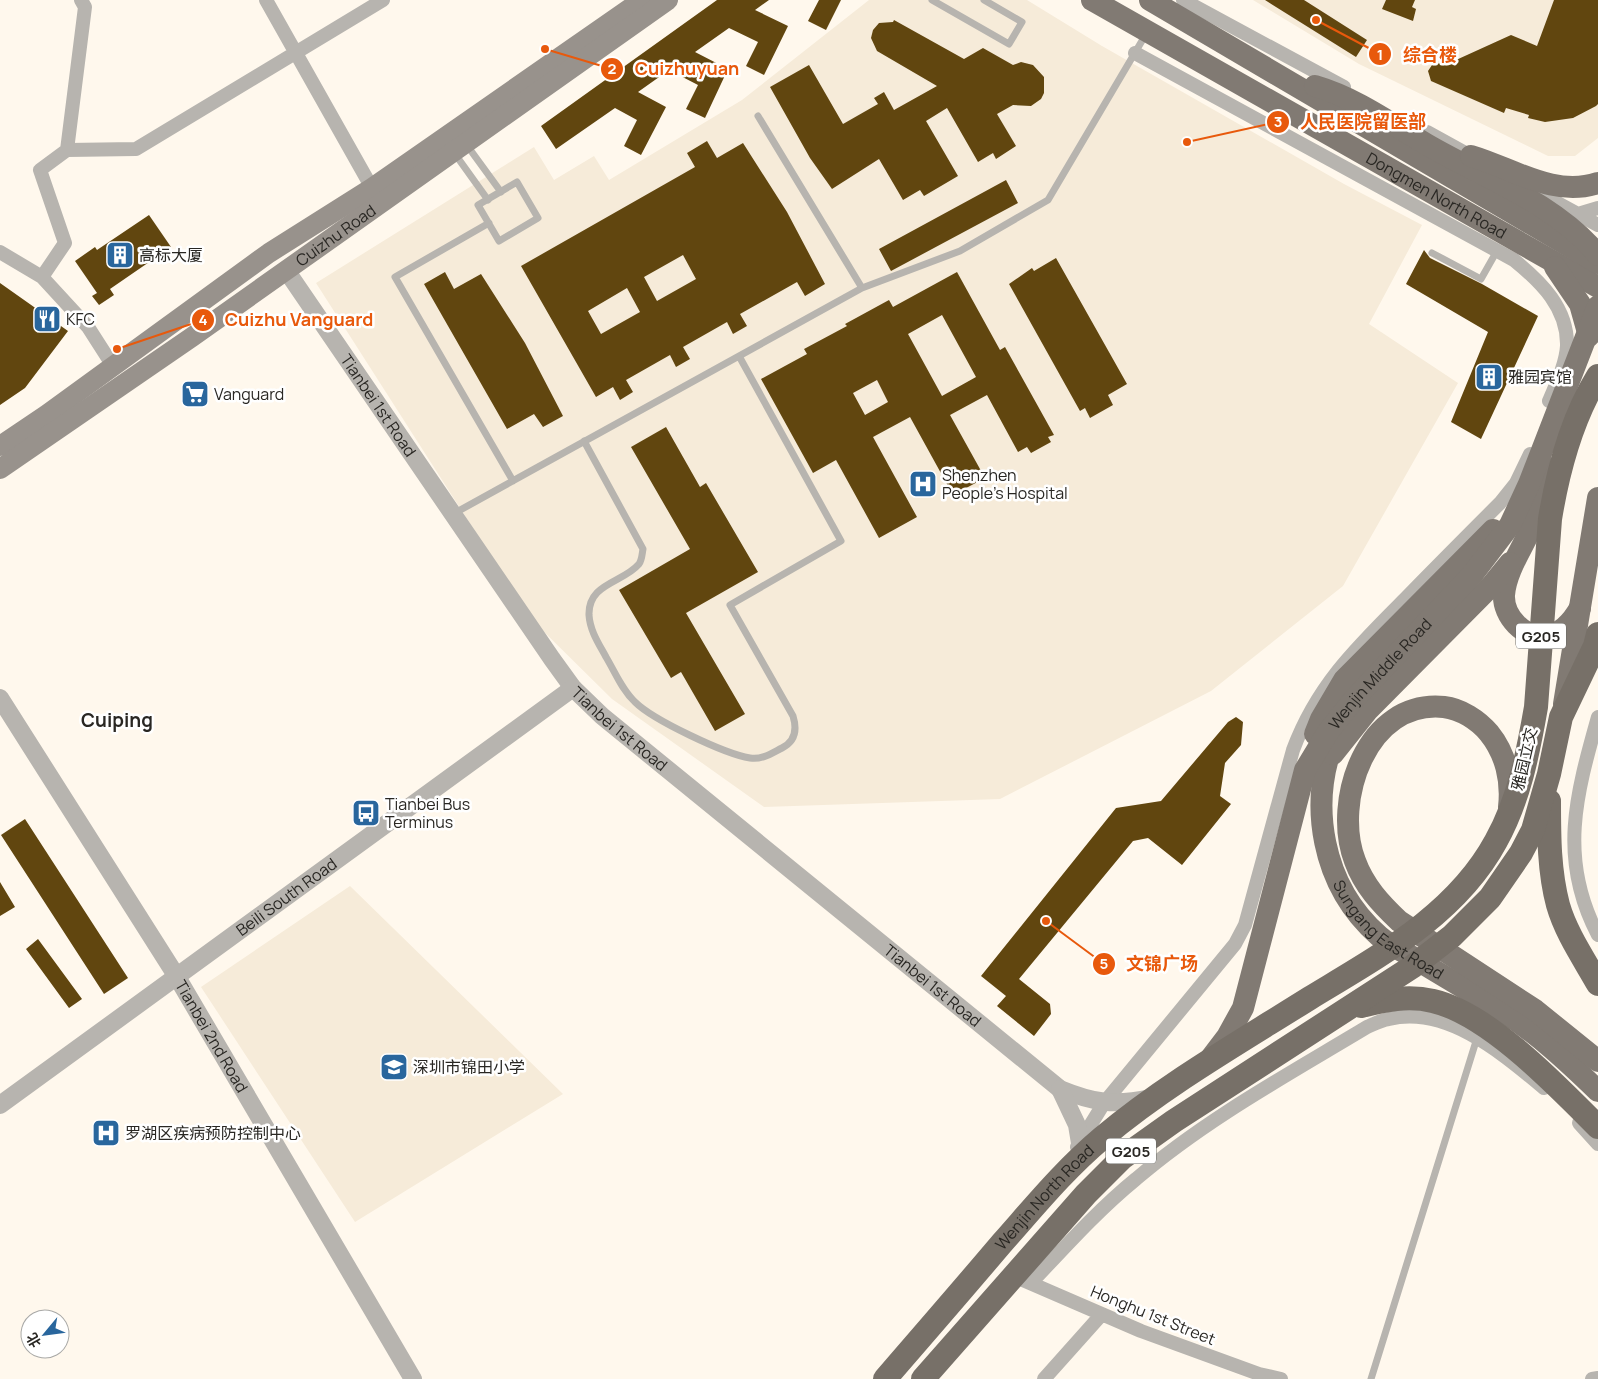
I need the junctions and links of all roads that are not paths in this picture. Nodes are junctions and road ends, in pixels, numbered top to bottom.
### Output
1 (266, 0) edge
2 (383, 0) edge
3 (642, 0) edge
4 (668, 0) edge
5 (932, 0) edge
6 (984, 0) edge
7 (1092, 0) edge
8 (1150, 0) edge
9 (1183, 0) edge
10 (88, 2) edge
11 (1148, 32) junction
12 (295, 51) junction
13 (1135, 53) junction
14 (1288, 82) junction
15 (758, 116) dead end
16 (1433, 141) junction
17 (460, 148) junction
18 (67, 150) junction
19 (1598, 183) edge
20 (372, 188) junction
21 (501, 192) junction
22 (488, 200) junction
23 (1598, 208) edge
24 (1578, 214) junction
25 (489, 223) junction
26 (1598, 225) edge
27 (1501, 243) junction
28 (0, 252) edge
29 (1432, 252) dead end
30 (1598, 254) edge
31 (1550, 260) junction
32 (1598, 263) edge
33 (286, 270) junction
34 (42, 277) junction
35 (1598, 287) edge
36 (862, 288) junction
37 (1598, 306) edge
38 (739, 356) junction
39 (113, 366) junction
40 (1598, 376) edge
41 (584, 442) junction
42 (0, 446) edge
43 (1559, 453) junction
44 (0, 470) edge
45 (513, 481) junction
46 (1596, 507) edge
47 (453, 514) junction
48 (1498, 543) junction
49 (1523, 544) junction
50 (1580, 608) junction
51 (1598, 634) edge
52 (573, 688) junction
53 (0, 698) edge
54 (1355, 698) junction
55 (1561, 717) junction
56 (1598, 717) edge
57 (1327, 763) junction
58 (1305, 770) junction
59 (1549, 774) junction
60 (1508, 818) junction
61 (1598, 935) edge
62 (177, 977) junction
63 (1598, 984) edge
64 (1334, 1018) junction
65 (1259, 1030) joint
66 (1477, 1038) junction
67 (1598, 1060) edge
68 (1206, 1064) junction
69 (1060, 1089) junction
70 (1598, 1091) edge
71 (1156, 1096) junction
72 (1104, 1103) junction
73 (0, 1105) edge
74 (1598, 1126) edge
75 (1080, 1143) junction
76 (1598, 1144) edge
77 (1061, 1176) junction
78 (1023, 1280) junction
79 (1102, 1314) junction
80 (1598, 1378) edge
81 (413, 1379) edge
82 (885, 1379) edge
83 (923, 1379) edge
84 (1044, 1379) edge
85 (1281, 1379) edge
86 (1371, 1379) edge
87 (1592, 1379) edge

1 - 12 street
2 - 12 street
3 - 20 main road, Cuizhu Road
4 - 17 main road, Cuizhu Road
5 - 6 lane
7 - 11 main road, Dongmen North Road
8 - 14 main road, Dongmen North Road
9 - 16 street
10 - 18 street
11 - 13 lane
11 - 27 main road, Dongmen North Road
12 - 18 street
12 - 20 street
13 - 27 street
13 - 36 lane
14 - 16 main road
14 - 32 main road, Dongmen North Road
15 - 36 lane
16 - 19 main road
16 - 24 street
16 - 30 main road
17 - 21 lane
17 - 22 lane
17 - 33 main road, Cuizhu Road
18 - 34 street
20 - 39 main road, Cuizhu Road
21 - 22 lane
21 - 25 lane
22 - 25 lane
23 - 24 street
24 - 26 street
25 - 45 lane
27 - 29 lane
27 - 31 main road, Dongmen North Road
27 - 72 street
28 - 34 street
31 - 35 main road, Dongmen North Road
31 - 43 main road
33 - 44 main road, Cuizhu Road
33 - 47 street, Tianbei 1st Road
34 - 39 street
36 - 38 lane
37 - 48 main road, Wenjin Middle Road
38 - 41 lane
38 - 41 lane
39 - 42 main road, Cuizhu Road
40 - 43 highway, 雅园立交 / G205
41 - 45 lane
43 - 48 main road
43 - 49 main road
43 - 58 main road
43 - 60 highway, 雅园立交 / G205
45 - 47 lane
46 - 50 main road
47 - 52 street, Tianbei 1st Road
48 - 54 main road, Wenjin Middle Road
49 - 50 main road
49 - 57 main road
50 - 55 main road
51 - 55 highway, G205
52 - 62 street, Beili South Road
52 - 69 street, Tianbei 1st Road
53 - 62 street, Tianbei 2nd Road
54 - 57 main road, Sungang East Road
54 - 58 main road, Wenjin Middle Road
55 - 59 highway, G205
56 - 61 street
57 - 70 main road, Sungang East Road
58 - 68 main road, Wenjin Middle Road
59 - 63 highway
59 - 64 highway, G205
60 - 65 highway, 雅园立交 / G205
60 - 67 main road, Sungang East Road
62 - 73 street, Beili South Road
62 - 81 street, Tianbei 2nd Road
64 - 74 highway
64 - 78 highway, Wenjin North Road / G205
65 - 68 highway, Wenjin North Road / G205
66 - 76 street
66 - 78 street
66 - 86 lane
68 - 71 highway, Wenjin North Road / G205
69 - 72 street, Tianbei 1st Road
69 - 75 street, Tianbei 1st Road
71 - 72 street, Tianbei 1st Road
71 - 77 highway, Wenjin North Road / G205
72 - 75 street
75 - 77 street
77 - 82 highway, Wenjin North Road / G205
78 - 79 street, Honghu 1st Street
78 - 83 highway, Wenjin North Road / G205
79 - 84 street
79 - 85 street, Honghu 1st Street
80 - 87 street

